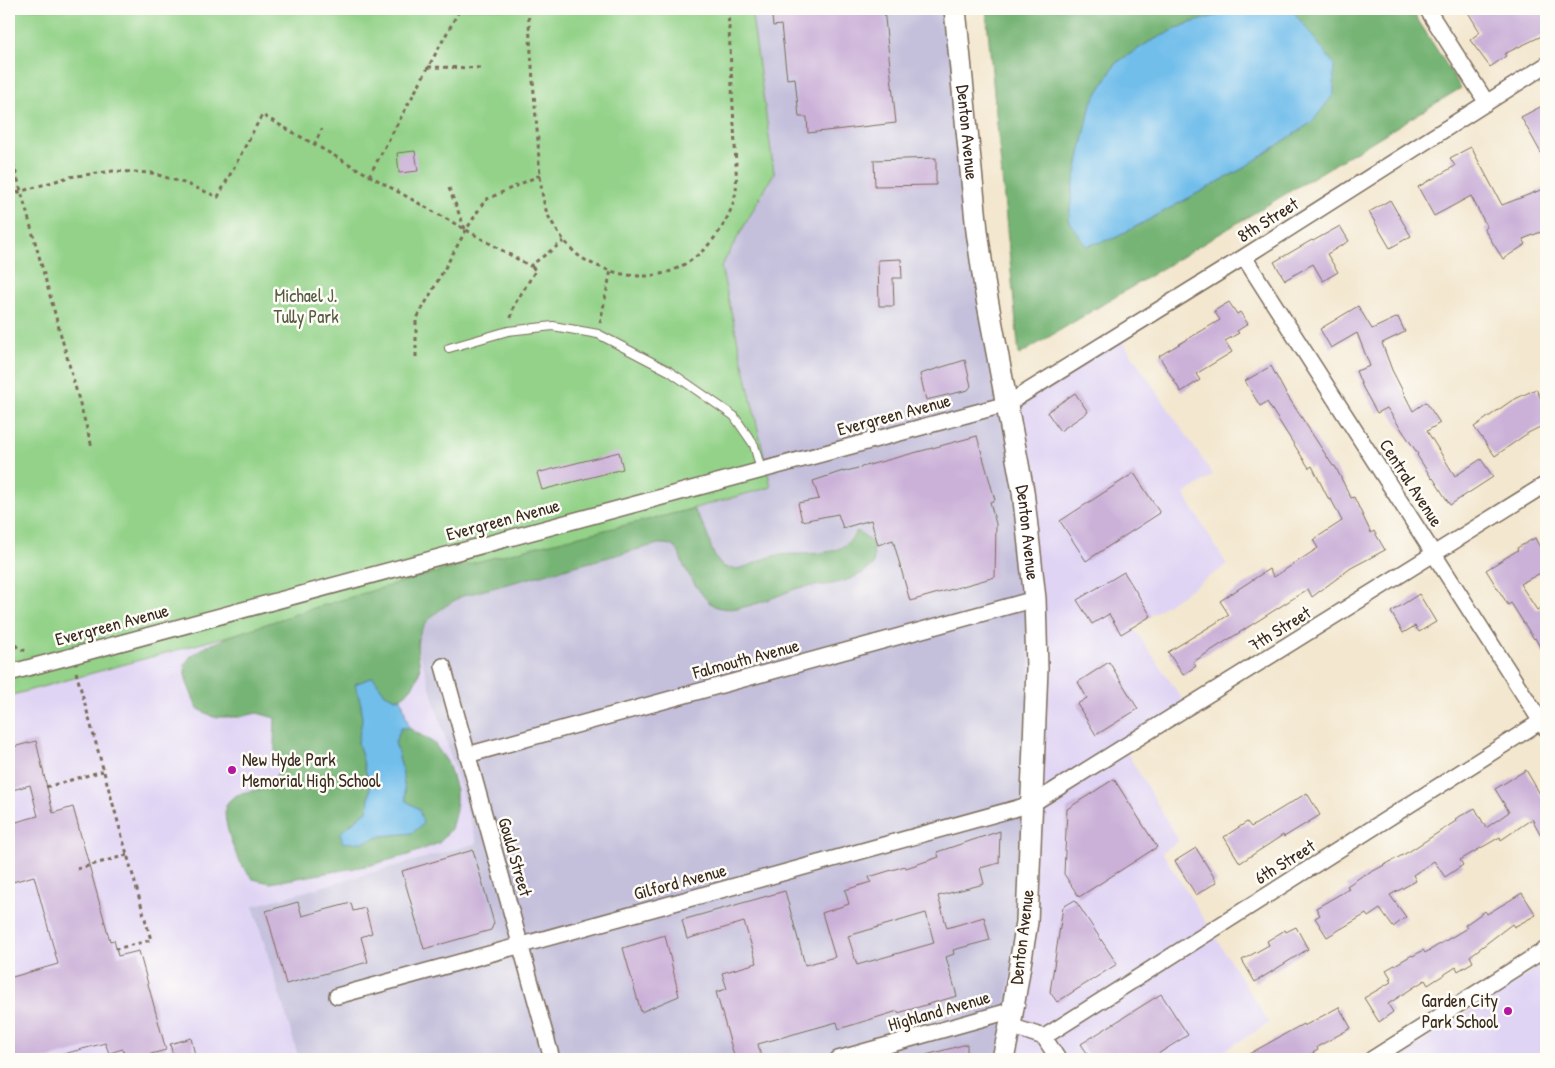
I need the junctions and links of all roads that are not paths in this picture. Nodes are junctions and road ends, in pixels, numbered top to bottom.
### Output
1 (955, 9) edge
2 (1427, 9) edge
3 (1546, 65) edge
4 (1487, 103) junction
5 (1244, 257) junction
6 (449, 348) dead end
7 (1007, 404) junction
8 (761, 470) junction
9 (1546, 484) edge
10 (1435, 555) junction
11 (1035, 599) junction
12 (444, 666) dead end
13 (9, 672) edge
14 (1545, 723) edge
15 (467, 755) junction
16 (1032, 804) junction
17 (520, 945) junction
18 (1546, 949) edge
19 (337, 996) dead end
20 (1012, 1018) junction
21 (1044, 1037) junction
22 (552, 1059) edge
23 (838, 1059) edge
24 (1003, 1059) edge
25 (1058, 1059) edge
26 (1372, 1059) edge

1 - 7 main road, Denton Avenue
2 - 4 street
3 - 4 street, 8th Street
4 - 5 street, 8th Street
5 - 7 street, 8th Street
5 - 10 street, Central Avenue
6 - 8 lane
7 - 8 street, Evergreen Avenue
7 - 11 main road, Denton Avenue
8 - 13 street, Evergreen Avenue
9 - 10 street, 7th Street
10 - 14 street, Central Avenue
10 - 16 street, 7th Street
11 - 15 street, Falmouth Avenue
11 - 16 main road, Denton Avenue
12 - 15 street, Gould Street
14 - 21 street, 6th Street
15 - 17 street, Gould Street
16 - 17 street, Gilford Avenue
16 - 20 main road, Denton Avenue
17 - 19 street, Gilford Avenue
17 - 22 street, Gould Street
18 - 26 street
20 - 21 street
20 - 23 street, Highland Avenue
20 - 24 main road, Denton Avenue
21 - 25 street

